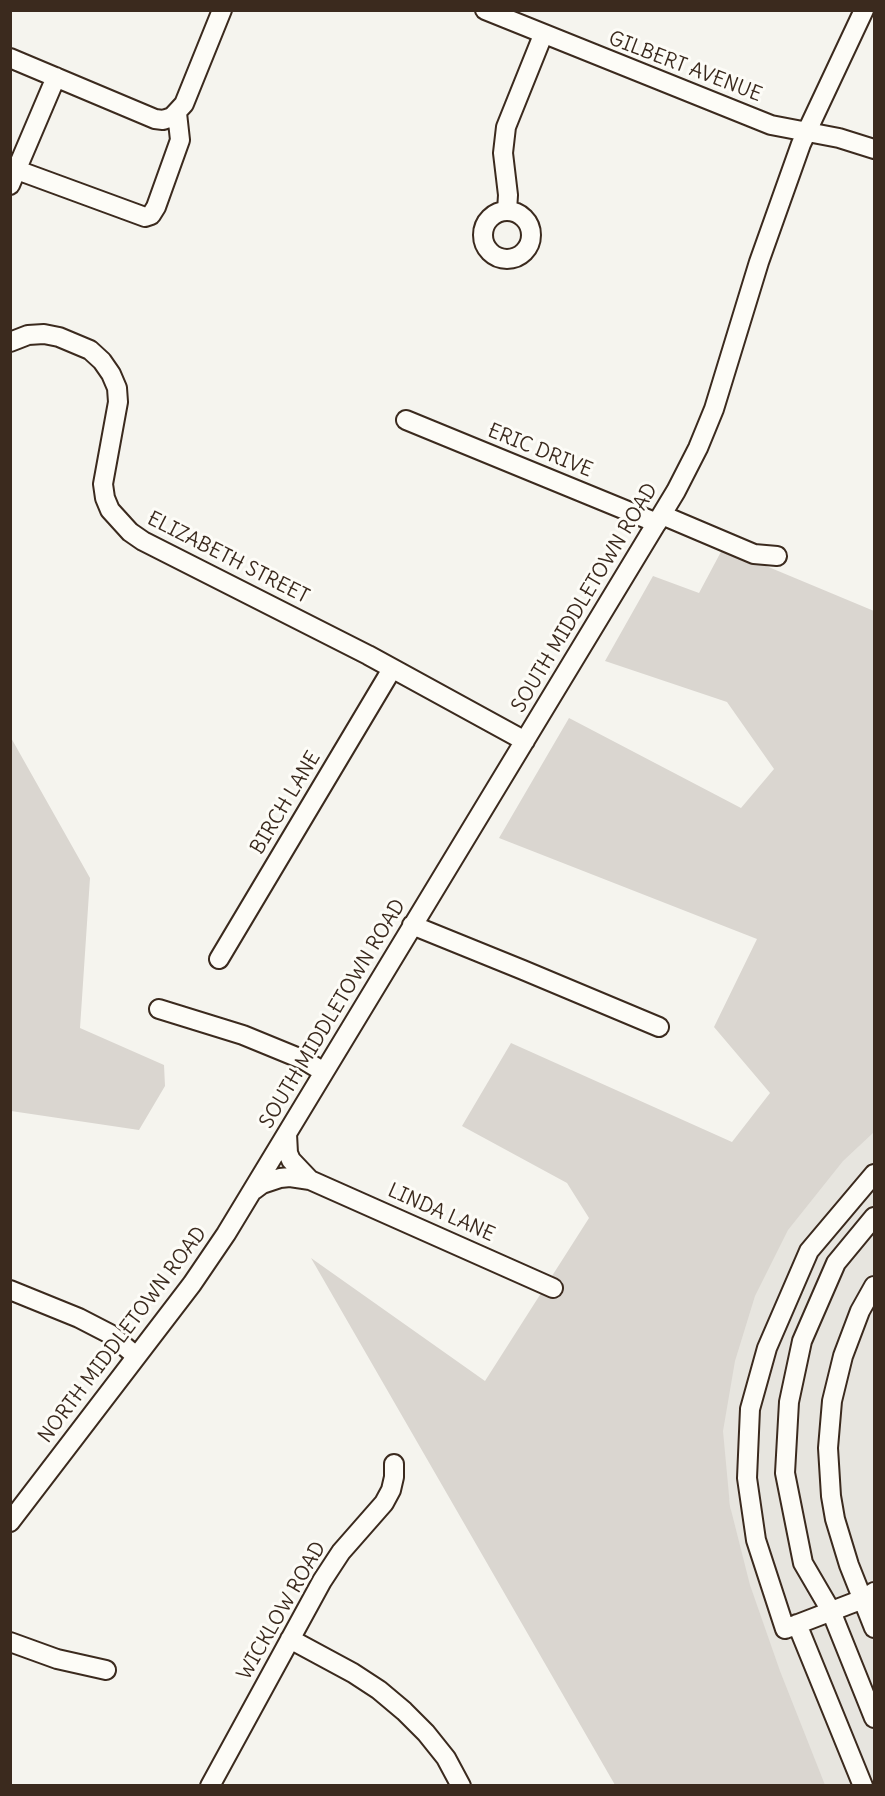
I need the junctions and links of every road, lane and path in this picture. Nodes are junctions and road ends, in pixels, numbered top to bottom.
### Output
1 (222, 10) edge
2 (485, 10) edge
3 (864, 10) edge
4 (543, 35) junction
5 (10, 58) edge
6 (56, 77) junction
7 (177, 113) junction
8 (807, 131) junction
9 (874, 149) edge
10 (14, 177) edge
11 (507, 211) dead end
12 (10, 342) edge
13 (406, 420) dead end
14 (659, 519) junction
15 (777, 556) dead end
16 (392, 669) junction
17 (525, 741) junction
18 (412, 925) junction
19 (219, 959) dead end
20 (159, 1009) dead end
21 (659, 1027) dead end
22 (324, 1072) junction
23 (287, 1134) junction
24 (264, 1171) joint
25 (874, 1174) edge
26 (310, 1180) junction
27 (253, 1191) junction
28 (874, 1217) edge
29 (874, 1286) edge
30 (553, 1288) dead end
31 (10, 1290) edge
32 (136, 1356) junction
33 (394, 1464) dead end
34 (10, 1522) edge
35 (869, 1596) edge
36 (831, 1611) junction
37 (796, 1624) junction
38 (874, 1628) edge
39 (290, 1639) junction
40 (10, 1642) edge
41 (106, 1670) dead end
42 (874, 1718) edge
43 (210, 1785) edge
44 (461, 1785) edge
45 (863, 1785) edge

1 - 7 street
2 - 4 street, GILBERT AVENUE
3 - 8 street, SOUTH MIDDLETOWN ROAD
4 - 8 street, GILBERT AVENUE
4 - 11 street
5 - 6 street
6 - 7 street
6 - 10 street
7 - 10 street
8 - 9 street, GILBERT AVENUE
8 - 14 street, SOUTH MIDDLETOWN ROAD
12 - 16 street, ELIZABETH STREET
13 - 14 street, ERIC DRIVE
14 - 15 street, ERIC DRIVE
14 - 17 street, SOUTH MIDDLETOWN ROAD
16 - 17 street, ELIZABETH STREET
16 - 19 street, BIRCH LANE
17 - 18 street, SOUTH MIDDLETOWN ROAD
18 - 21 street
18 - 22 street, SOUTH MIDDLETOWN ROAD
20 - 22 street
22 - 23 street, SOUTH MIDDLETOWN ROAD
23 - 24 street, SOUTH MIDDLETOWN ROAD
23 - 26 street, LINDA LANE
24 - 27 street, NORTH MIDDLETOWN ROAD
25 - 37 street
26 - 27 street, LINDA LANE
26 - 30 street, LINDA LANE
27 - 32 street, NORTH MIDDLETOWN ROAD
28 - 36 street
29 - 35 street
31 - 32 street
32 - 34 street, NORTH MIDDLETOWN ROAD
33 - 39 street, WICKLOW ROAD
35 - 36 street
35 - 38 street
36 - 37 street
36 - 42 street
37 - 45 street
39 - 43 street, WICKLOW ROAD
39 - 44 street
40 - 41 street

